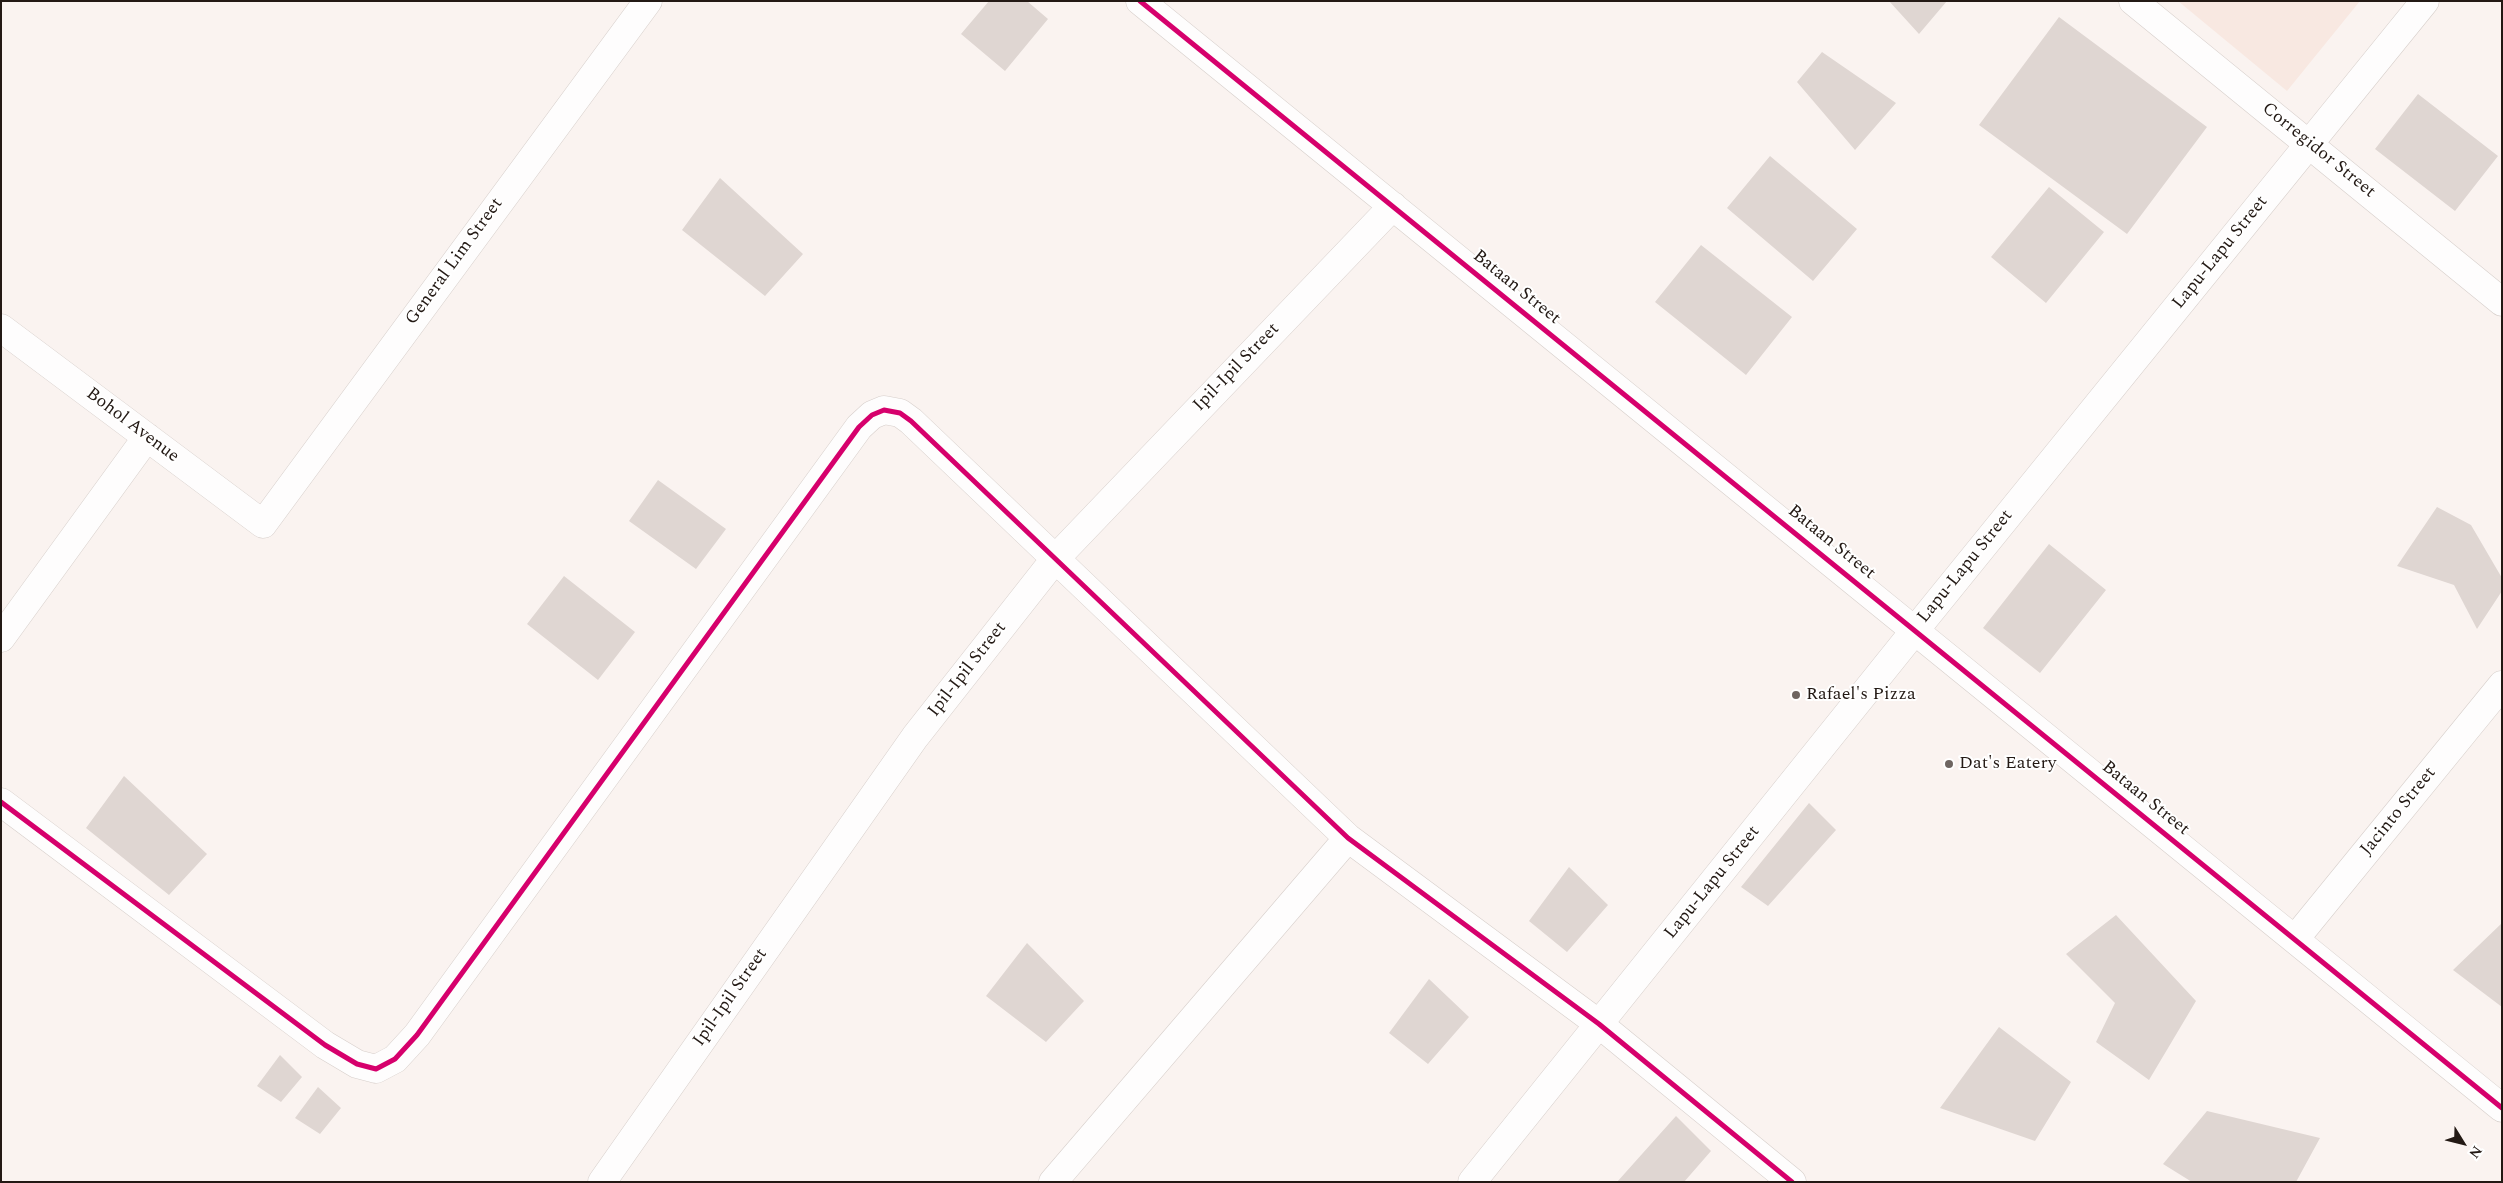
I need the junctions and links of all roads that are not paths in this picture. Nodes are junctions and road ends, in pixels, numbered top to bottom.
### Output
1 (648, 1) edge
2 (1140, 1) edge
3 (2133, 1) edge
4 (2425, 1) edge
5 (2309, 144) junction
6 (1393, 206) junction
7 (2502, 302) edge
8 (1, 328) edge
9 (147, 437) junction
10 (263, 524) joint
11 (1055, 559) junction
12 (1916, 630) junction
13 (1, 638) edge
14 (2502, 685) edge
15 (1, 802) edge
16 (1348, 838) junction
17 (2296, 939) junction
18 (1599, 1024) junction
19 (2502, 1108) edge
20 (602, 1182) edge
21 (1053, 1182) edge
22 (1472, 1182) edge
23 (1792, 1182) edge

1 - 10 street, General Lim Street
2 - 6 street, Bataan Street
3 - 5 street, Corregidor Street
4 - 5 street, Lapu-Lapu Street
5 - 7 street, Corregidor Street
5 - 12 street, Lapu-Lapu Street
6 - 11 street, Ipil-Ipil Street
6 - 12 street, Bataan Street
8 - 9 street, Bohol Avenue
9 - 10 street, Bohol Avenue
9 - 13 street
11 - 15 street
11 - 16 street
11 - 20 street, Ipil-Ipil Street
12 - 17 street, Bataan Street
12 - 18 street, Lapu-Lapu Street
14 - 17 street, Jacinto Street
16 - 18 street
16 - 21 street
17 - 19 street, Bataan Street
18 - 22 street, Lapu-Lapu Street
18 - 23 street

